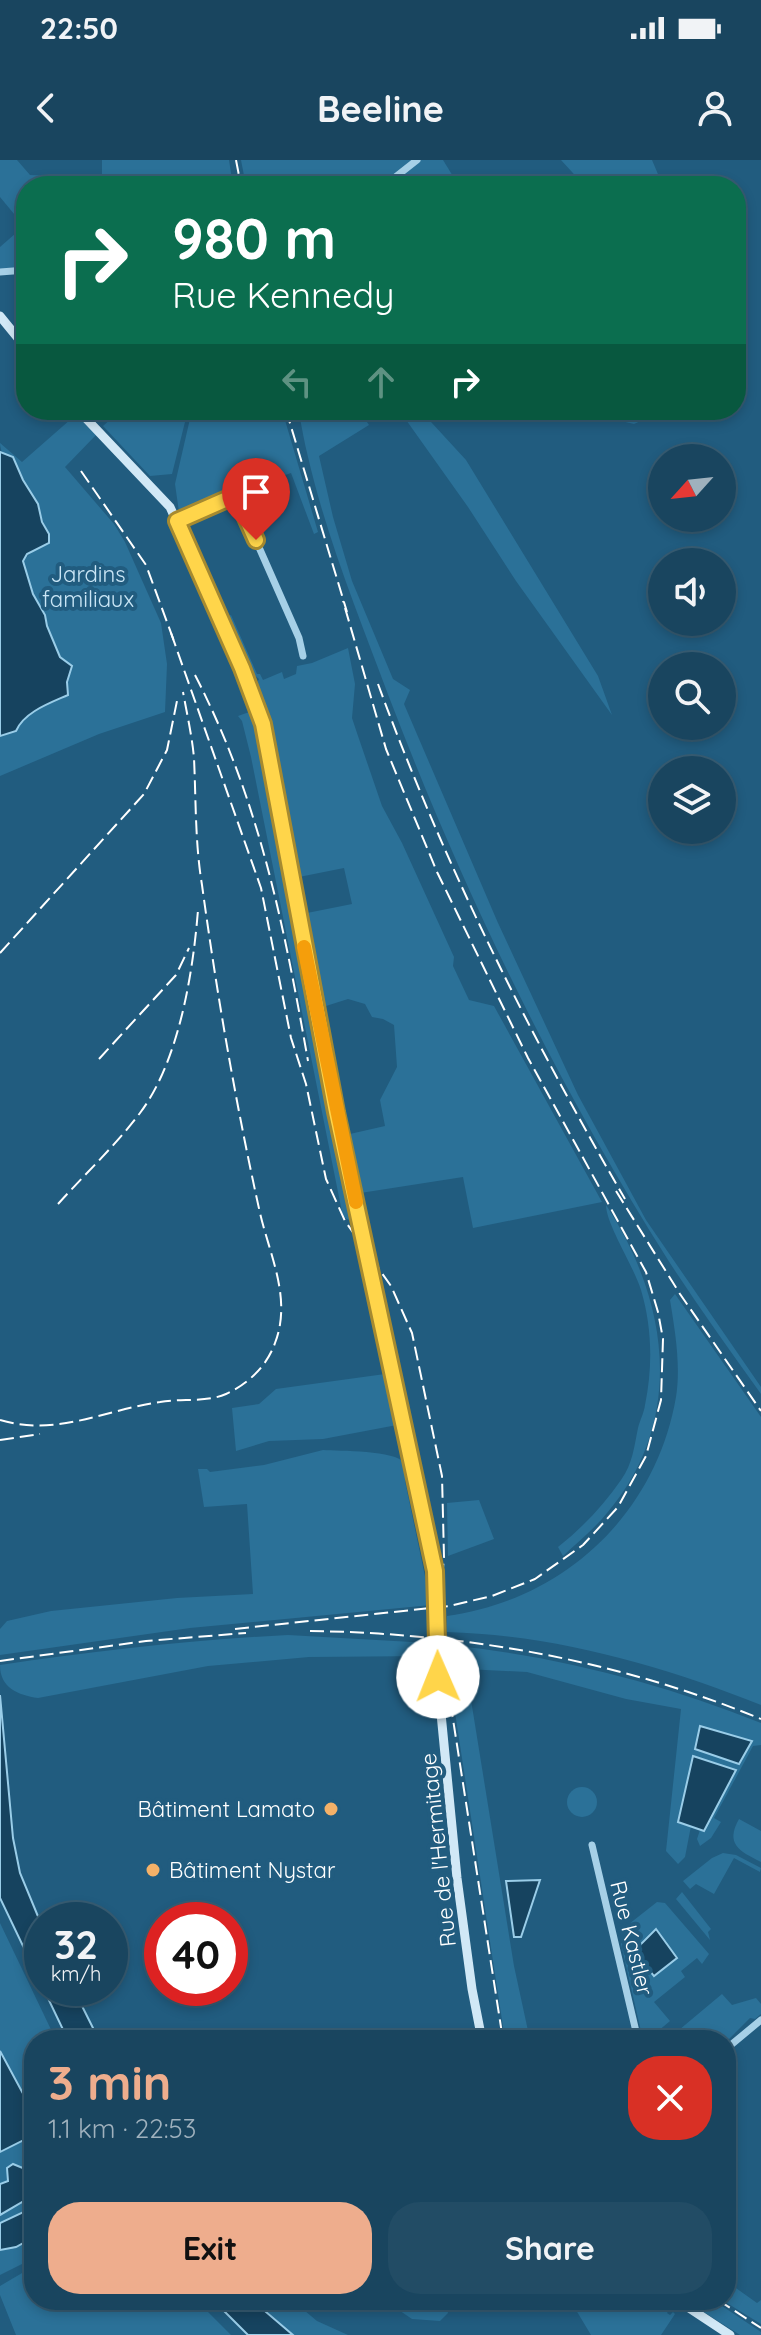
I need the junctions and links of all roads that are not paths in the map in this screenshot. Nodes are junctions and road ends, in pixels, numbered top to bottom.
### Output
1 (417, 160) edge
2 (397, 176) edge
3 (0, 316) edge
4 (16, 336) edge
5 (88, 420) edge
6 (177, 521) junction
7 (303, 656) dead end
8 (592, 1845) dead end
9 (761, 2020) edge
10 (480, 2030) edge
11 (636, 2030) edge
12 (736, 2041) edge
13 (692, 2310) edge
14 (730, 2335) edge

1 - 2 street
3 - 4 street
5 - 6 street, Rue de l'Hermitage
6 - 7 street
6 - 10 street, Rue de l'Hermitage
8 - 11 street, Rue Kastler
9 - 12 street
13 - 14 street

